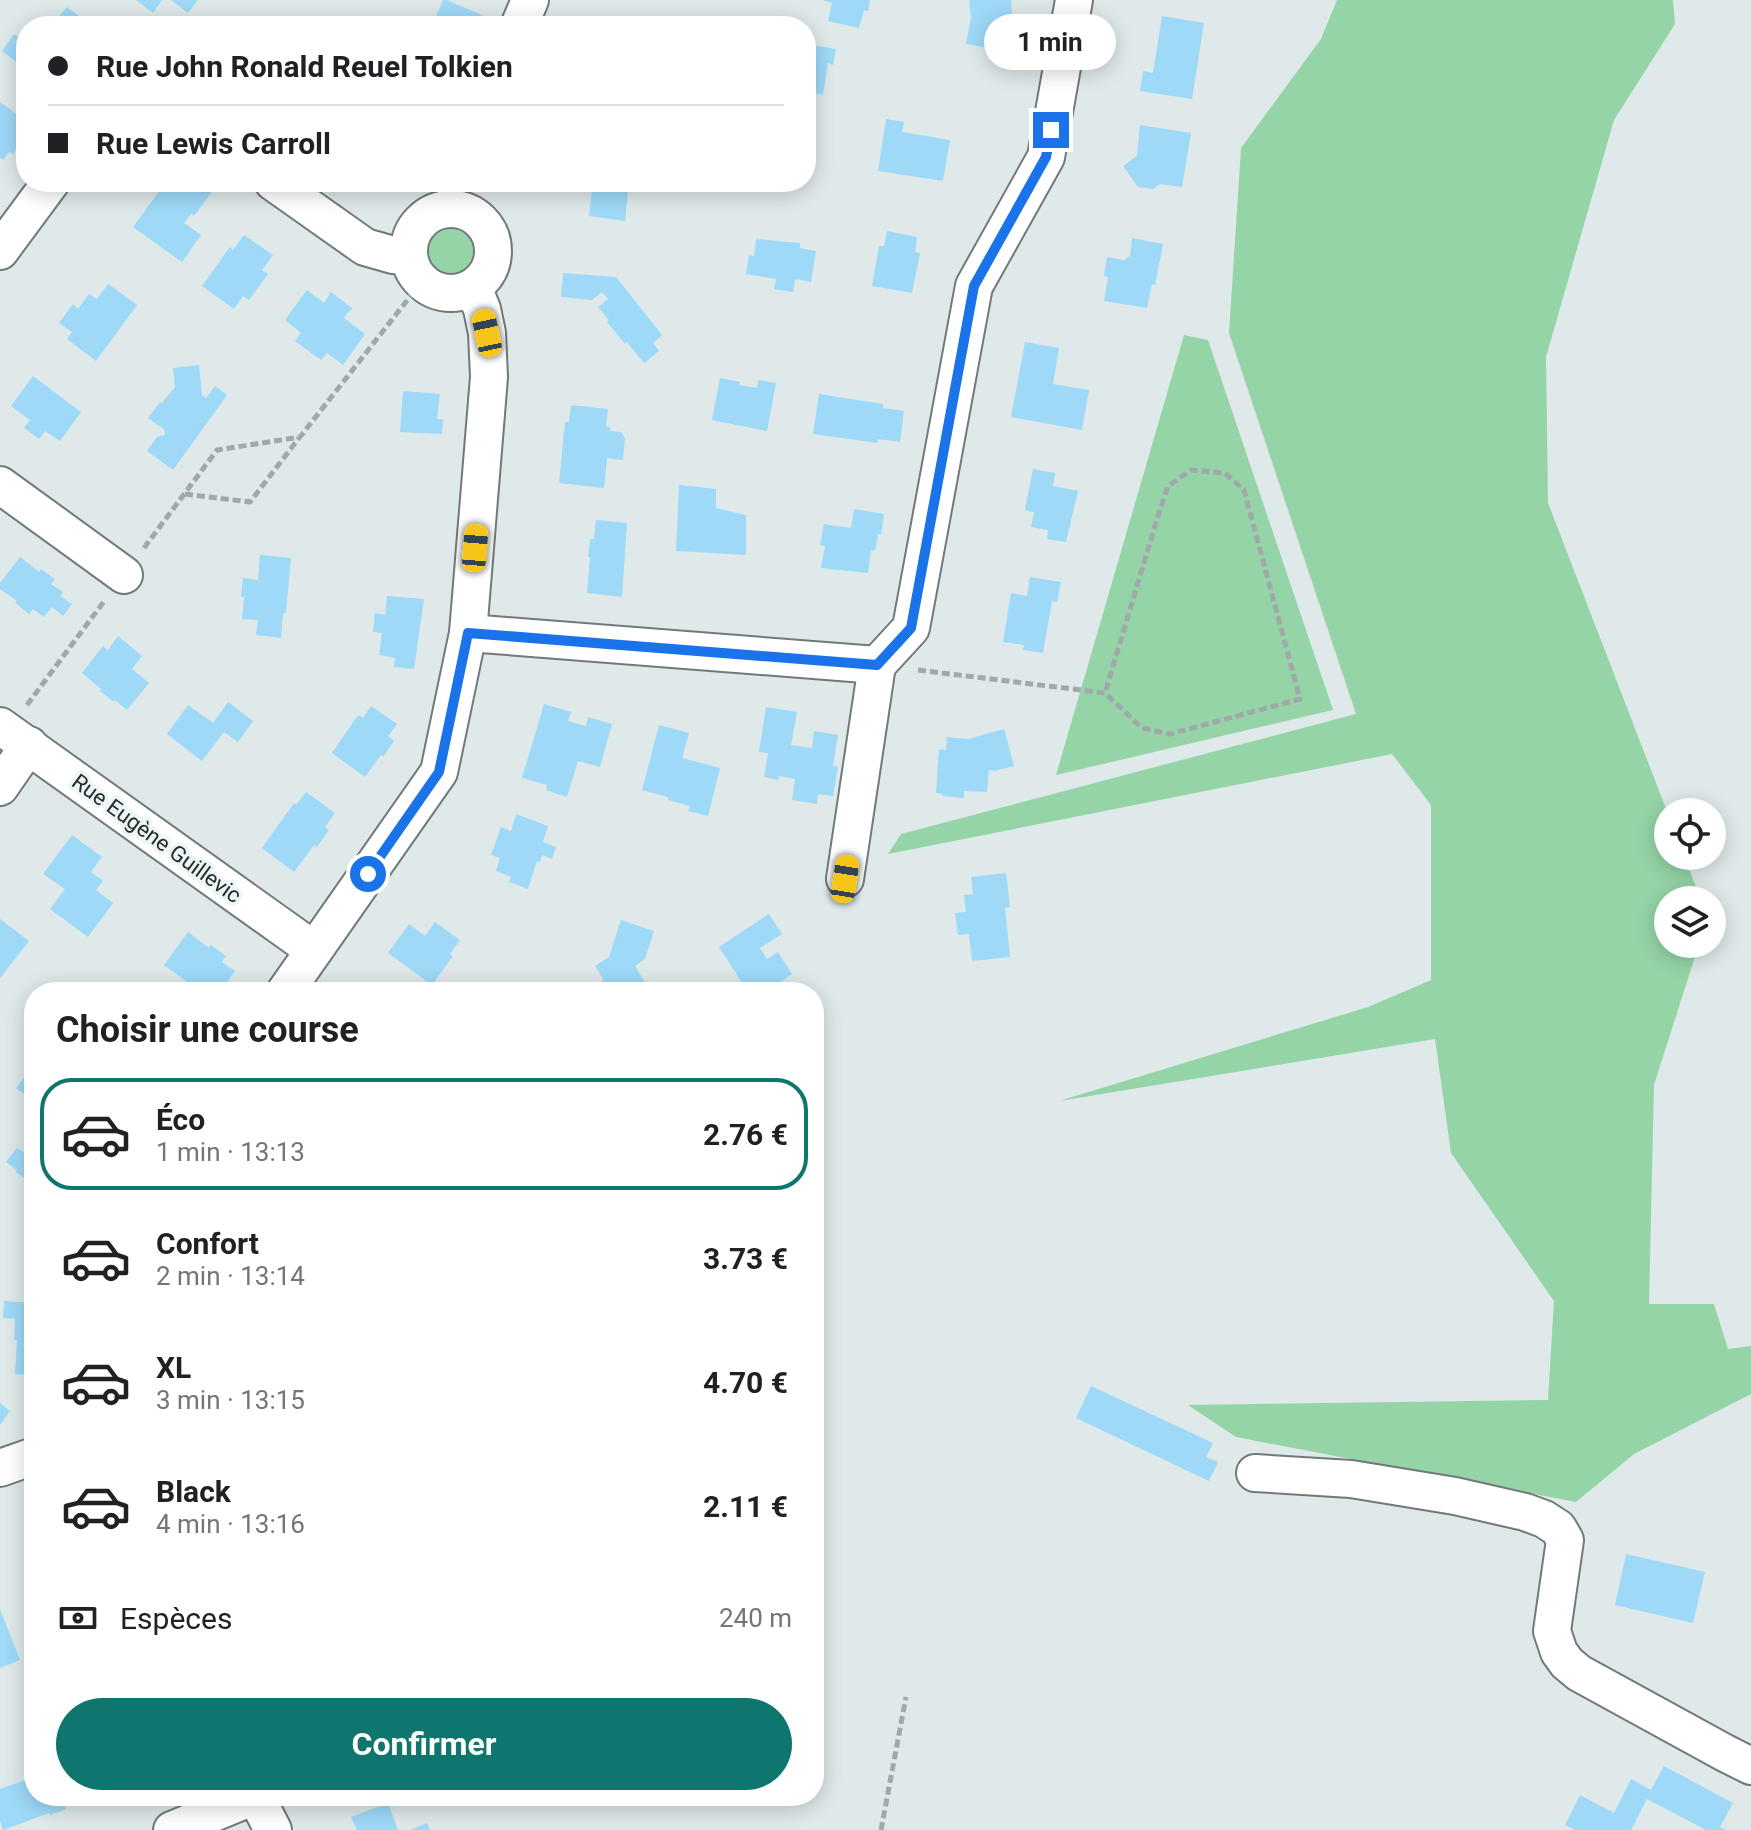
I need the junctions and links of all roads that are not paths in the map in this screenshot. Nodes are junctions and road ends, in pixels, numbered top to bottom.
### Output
1 (1074, 0) edge
2 (44, 192) edge
3 (287, 192) edge
4 (455, 195) edge
5 (0, 251) edge
6 (415, 269) junction
7 (473, 287) junction
8 (0, 485) edge
9 (123, 576) road end
10 (468, 633) junction
11 (877, 665) junction
12 (12, 734) edge
13 (0, 787) edge
14 (845, 879) dead end
15 (314, 950) junction
16 (292, 982) edge
17 (24, 1460) edge
18 (0, 1468) edge
19 (1255, 1473) dead end
20 (1751, 1766) edge
21 (231, 1806) edge
22 (261, 1806) edge
23 (172, 1830) edge
24 (273, 1830) edge

1 - 11 street
2 - 5 street
3 - 6 street
4 - 6 street
4 - 7 street
6 - 7 street
7 - 10 street
8 - 9 street
10 - 11 street
10 - 15 street
11 - 14 street
12 - 13 street
12 - 15 street, Rue Eugène Guillevic
15 - 16 street
17 - 18 street
19 - 20 street
21 - 23 street
22 - 24 street

